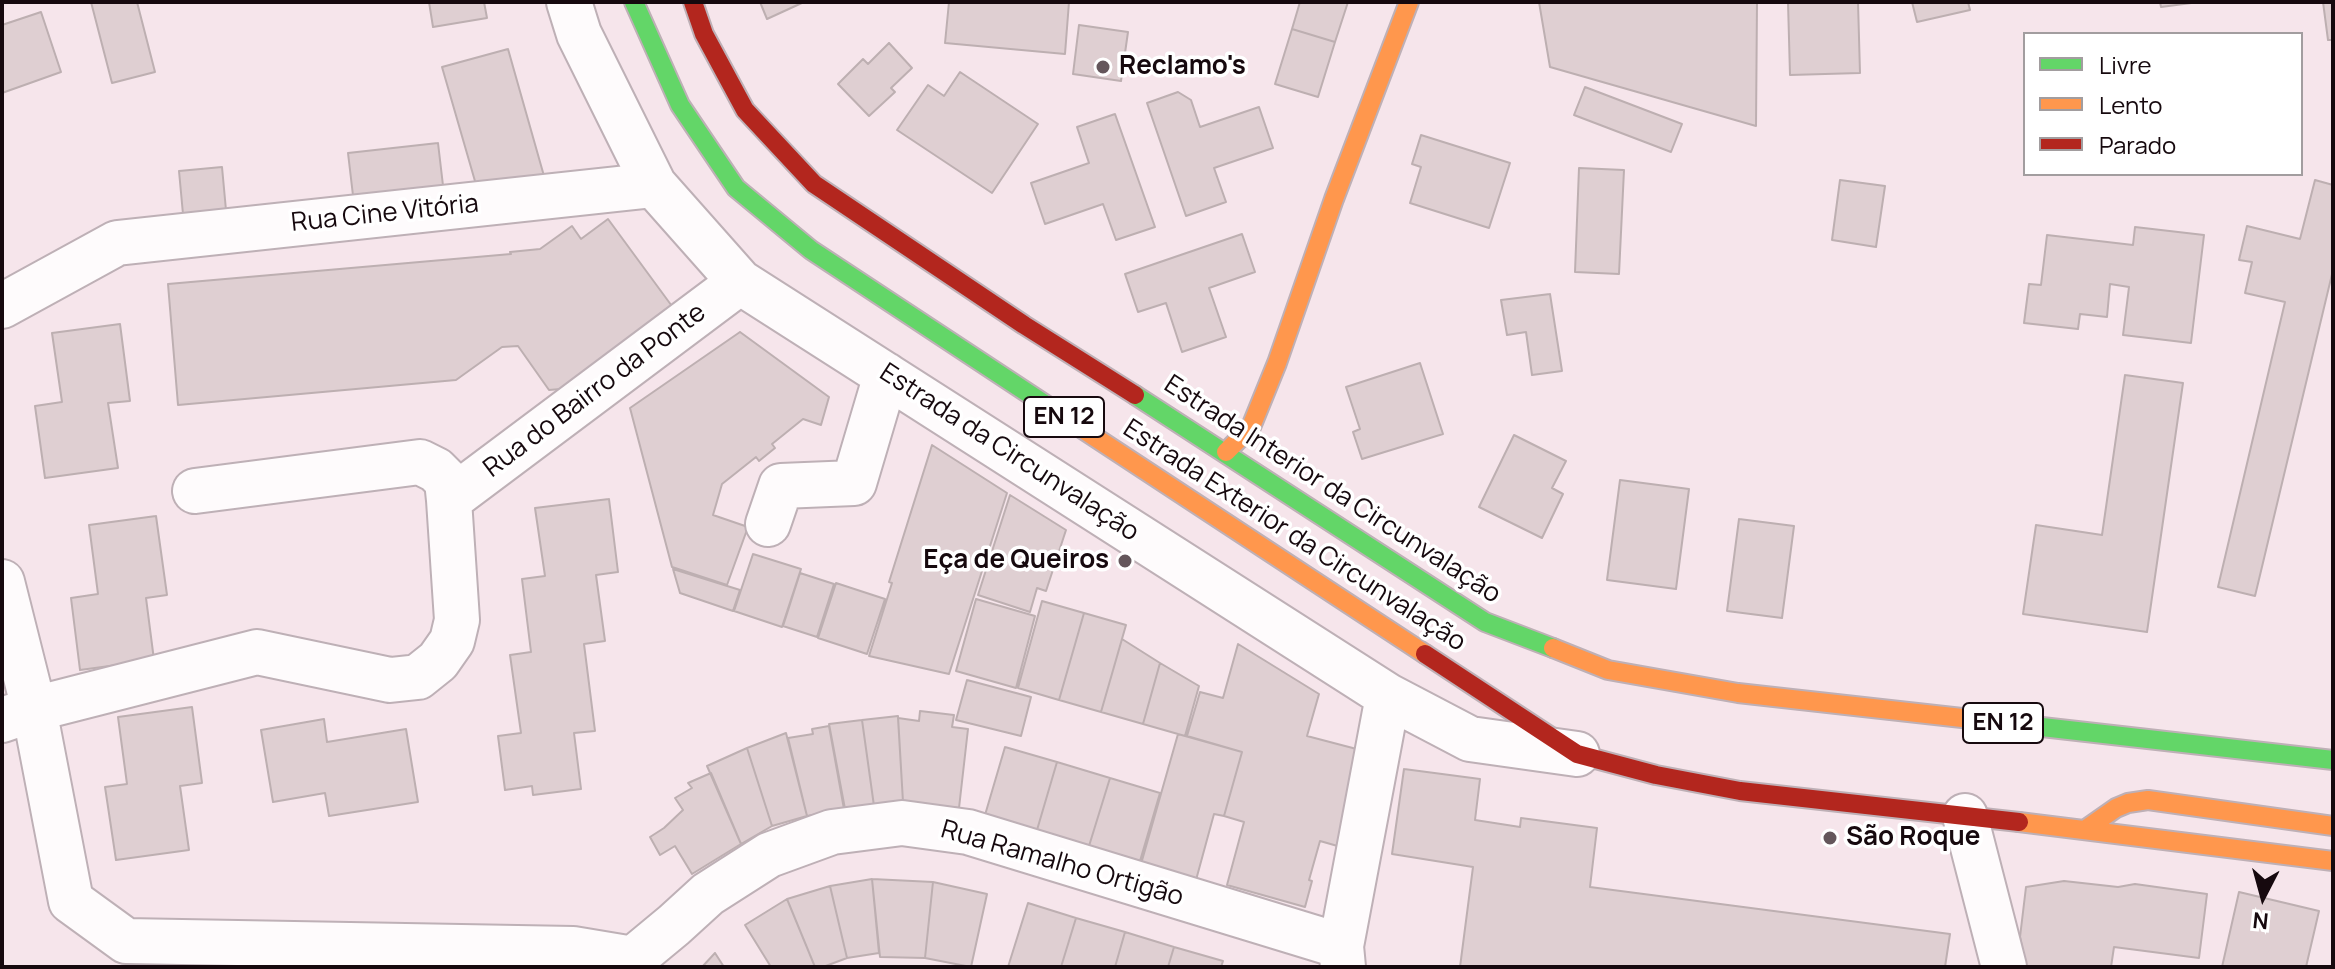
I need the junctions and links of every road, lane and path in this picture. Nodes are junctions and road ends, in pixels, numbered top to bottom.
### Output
1 (569, 2) edge
2 (634, 2) edge
3 (693, 2) edge
4 (1409, 2) edge
5 (654, 185) junction
6 (740, 282) junction
7 (2, 306) edge
8 (886, 375) junction
9 (1226, 452) junction
10 (195, 491) dead end
11 (449, 500) junction
12 (768, 524) dead end
13 (2, 582) edge
14 (1388, 696) junction
15 (18, 714) edge
16 (1577, 754) junction
17 (2333, 760) edge
18 (1965, 816) junction
19 (2333, 826) edge
20 (2086, 829) junction
21 (2333, 861) edge
22 (1342, 956) edge
23 (631, 963) edge
24 (2004, 967) edge

1 - 5 street, Estrada da Circunvalação
2 - 16 main road, Estrada Exterior da Circunvalação / EN 12
3 - 9 main road, Estrada Interior da Circunvalação / EN 12
4 - 9 main road
5 - 6 street, Estrada da Circunvalação
5 - 7 street, Rua Cine Vitória
6 - 8 street, Estrada da Circunvalação
6 - 11 street, Rua do Bairro da Ponte
8 - 12 street
8 - 14 street, Estrada da Circunvalação
9 - 17 main road, Estrada Interior da Circunvalação / EN 12
10 - 11 street, Rua do Bairro da Ponte
11 - 15 street, Rua do Bairro da Ponte
13 - 15 street
14 - 16 street, Estrada da Circunvalação
14 - 22 street
15 - 23 street
16 - 18 main road, Estrada Exterior da Circunvalação / EN 12
18 - 20 main road, Estrada Exterior da Circunvalação / EN 12
18 - 24 street
19 - 20 main road
20 - 21 main road, EN 12
22 - 23 street, Rua Ramalho Ortigão

